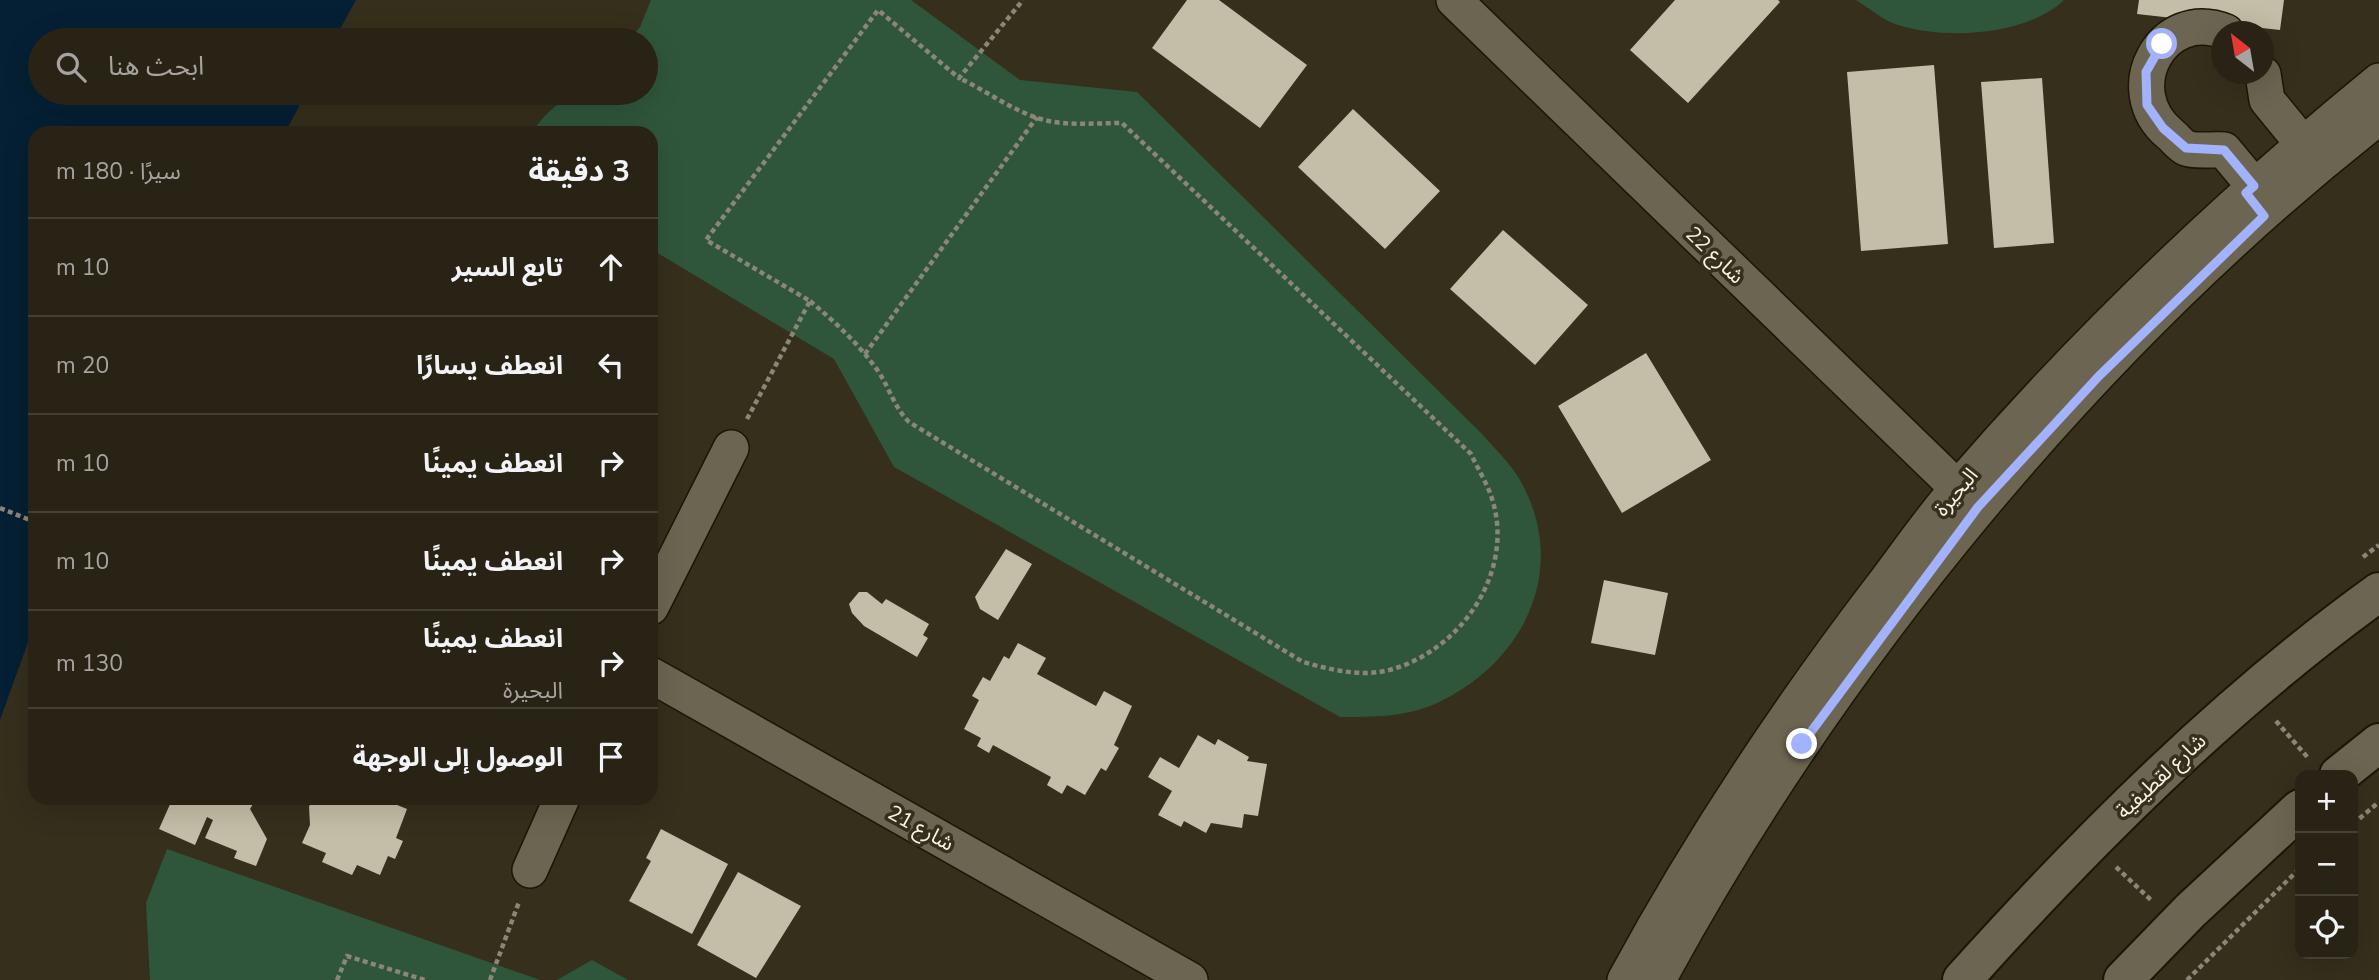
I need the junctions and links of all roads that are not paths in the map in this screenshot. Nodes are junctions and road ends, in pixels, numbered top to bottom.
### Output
1 (1454, 0) edge
2 (2211, 27) edge
3 (2379, 81) edge
4 (2265, 84) edge
5 (2379, 117) edge
6 (2303, 144) junction
7 (2255, 198) junction
8 (731, 448) road end
9 (1967, 498) junction
10 (2379, 592) edge
11 (658, 593) edge
12 (658, 679) edge
13 (2379, 743) edge
14 (2327, 770) edge
15 (559, 805) edge
16 (2295, 814) edge
17 (1734, 820) junction
18 (530, 870) road end
19 (1190, 980) edge
20 (1625, 980) edge
21 (1658, 980) edge
22 (1962, 980) edge
23 (2123, 980) edge

1 - 9 street, شارع 22
2 - 7 street
3 - 6 street, البحيرة
4 - 6 street
5 - 7 street, البحيرة
6 - 7 street, البحيرة
7 - 9 street, البحيرة
8 - 11 street
9 - 17 street, البحيرة
10 - 22 street, شارع لقطيفية
12 - 19 street, شارع 21
13 - 14 street
15 - 18 street
16 - 23 street
17 - 20 street, البحيرة
17 - 21 street, البحيرة

